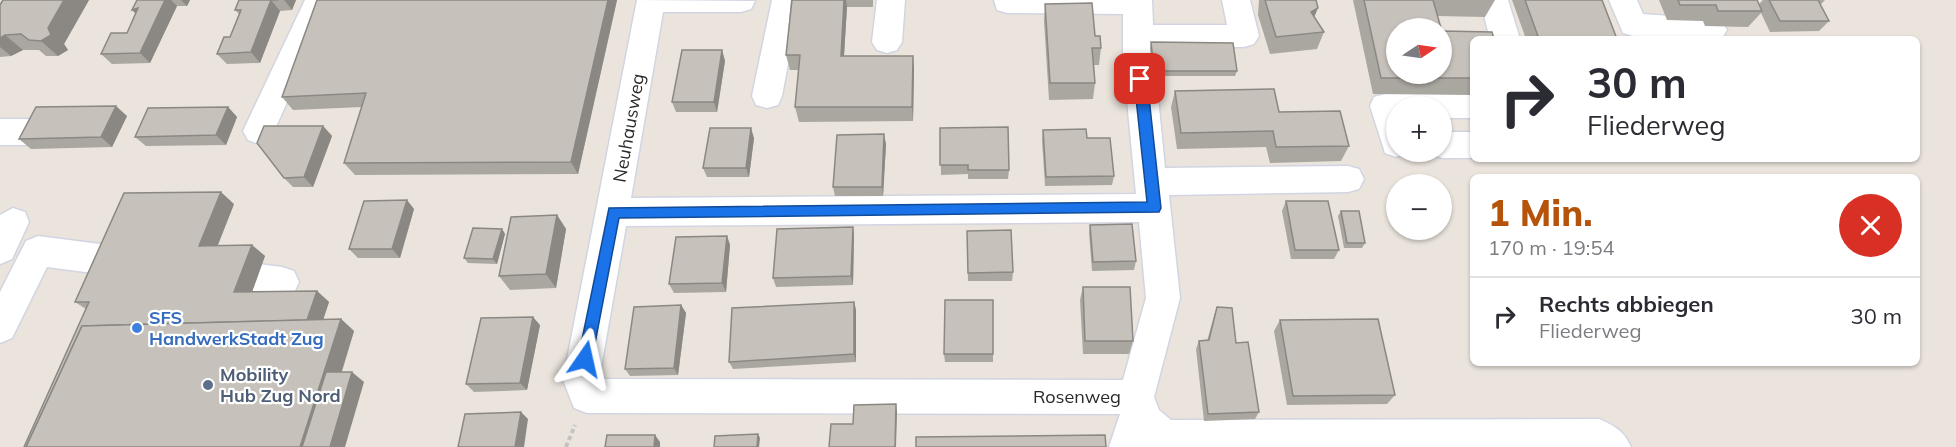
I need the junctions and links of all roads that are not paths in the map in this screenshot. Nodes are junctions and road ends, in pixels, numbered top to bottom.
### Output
1 (318, 0) edge
2 (651, 0) edge
3 (786, 0) edge
4 (891, 0) edge
5 (1236, 0) edge
6 (1494, 0) edge
7 (1623, 0) edge
8 (741, 1) edge
9 (1138, 1) edge
10 (1007, 2) dead end
11 (1712, 30) dead end
12 (1139, 36) junction
13 (1504, 36) edge
14 (887, 42) dead end
15 (767, 96) dead end
16 (1452, 106) edge
17 (1470, 106) edge
18 (259, 132) edge
19 (1452, 145) edge
20 (1470, 145) edge
21 (1348, 179) dead end
22 (1153, 195) junction
23 (614, 212) junction
24 (282, 282) dead end
25 (0, 327) edge
26 (587, 396) joint
27 (1134, 419) edge
28 (1612, 447) edge

1 - 18 street
2 - 8 street
2 - 23 street, Neuhausweg
3 - 15 street
4 - 14 street
5 - 12 street
6 - 13 street
7 - 11 street
9 - 10 street
9 - 12 street
12 - 22 street
16 - 17 street
19 - 20 street
21 - 22 street
22 - 23 street
22 - 27 street
23 - 26 street, Neuhausweg
24 - 25 street
26 - 27 street, Rosenweg
27 - 28 street, Rosenweg

